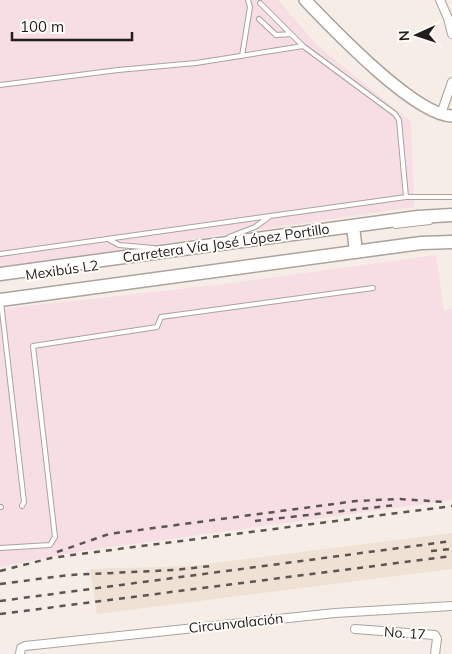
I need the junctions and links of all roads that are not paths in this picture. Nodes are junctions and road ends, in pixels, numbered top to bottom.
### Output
1 (248, 0) edge
2 (440, 0) edge
3 (310, 2) edge
4 (260, 3) dead end
5 (259, 19) dead end
6 (290, 34) junction
7 (452, 34) edge
8 (303, 46) junction
9 (242, 56) junction
10 (452, 82) edge
11 (0, 85) edge
12 (447, 115) edge
13 (406, 197) junction
14 (452, 198) edge
15 (452, 214) edge
16 (271, 216) junction
17 (452, 220) edge
18 (393, 227) dead end
19 (383, 228) dead end
20 (353, 229) junction
21 (452, 236) edge
22 (107, 238) junction
23 (452, 242) edge
24 (212, 245) junction
25 (355, 250) junction
26 (171, 251) junction
27 (0, 254) edge
28 (0, 274) edge
29 (0, 278) edge
30 (373, 288) dead end
31 (0, 298) edge
32 (22, 506) dead end
33 (0, 548) edge
34 (452, 606) edge
35 (355, 629) dead end
36 (21, 651) edge
37 (436, 654) edge

1 - 9 lane
2 - 7 street
3 - 12 main road
4 - 6 lane
5 - 6 lane
6 - 8 lane
8 - 9 lane
8 - 13 lane
9 - 11 lane
10 - 12 street
13 - 14 lane
13 - 16 lane
15 - 20 main road, Carretera Vía José López Portillo
16 - 22 lane
16 - 24 lane
17 - 18 lane
19 - 20 lane, Mexibús L2
20 - 24 main road, Carretera Vía José López Portillo
20 - 25 main road
20 - 29 lane, Mexibús L2
21 - 25 lane
22 - 26 lane
22 - 27 lane
23 - 25 main road, Carretera Vía José López Portillo
24 - 26 main road, Carretera Vía José López Portillo
25 - 31 main road, Carretera Vía José López Portillo
26 - 28 main road, Carretera Vía José López Portillo
30 - 33 lane
31 - 32 lane
34 - 36 street, Circunvalación
35 - 37 street, No. 17

